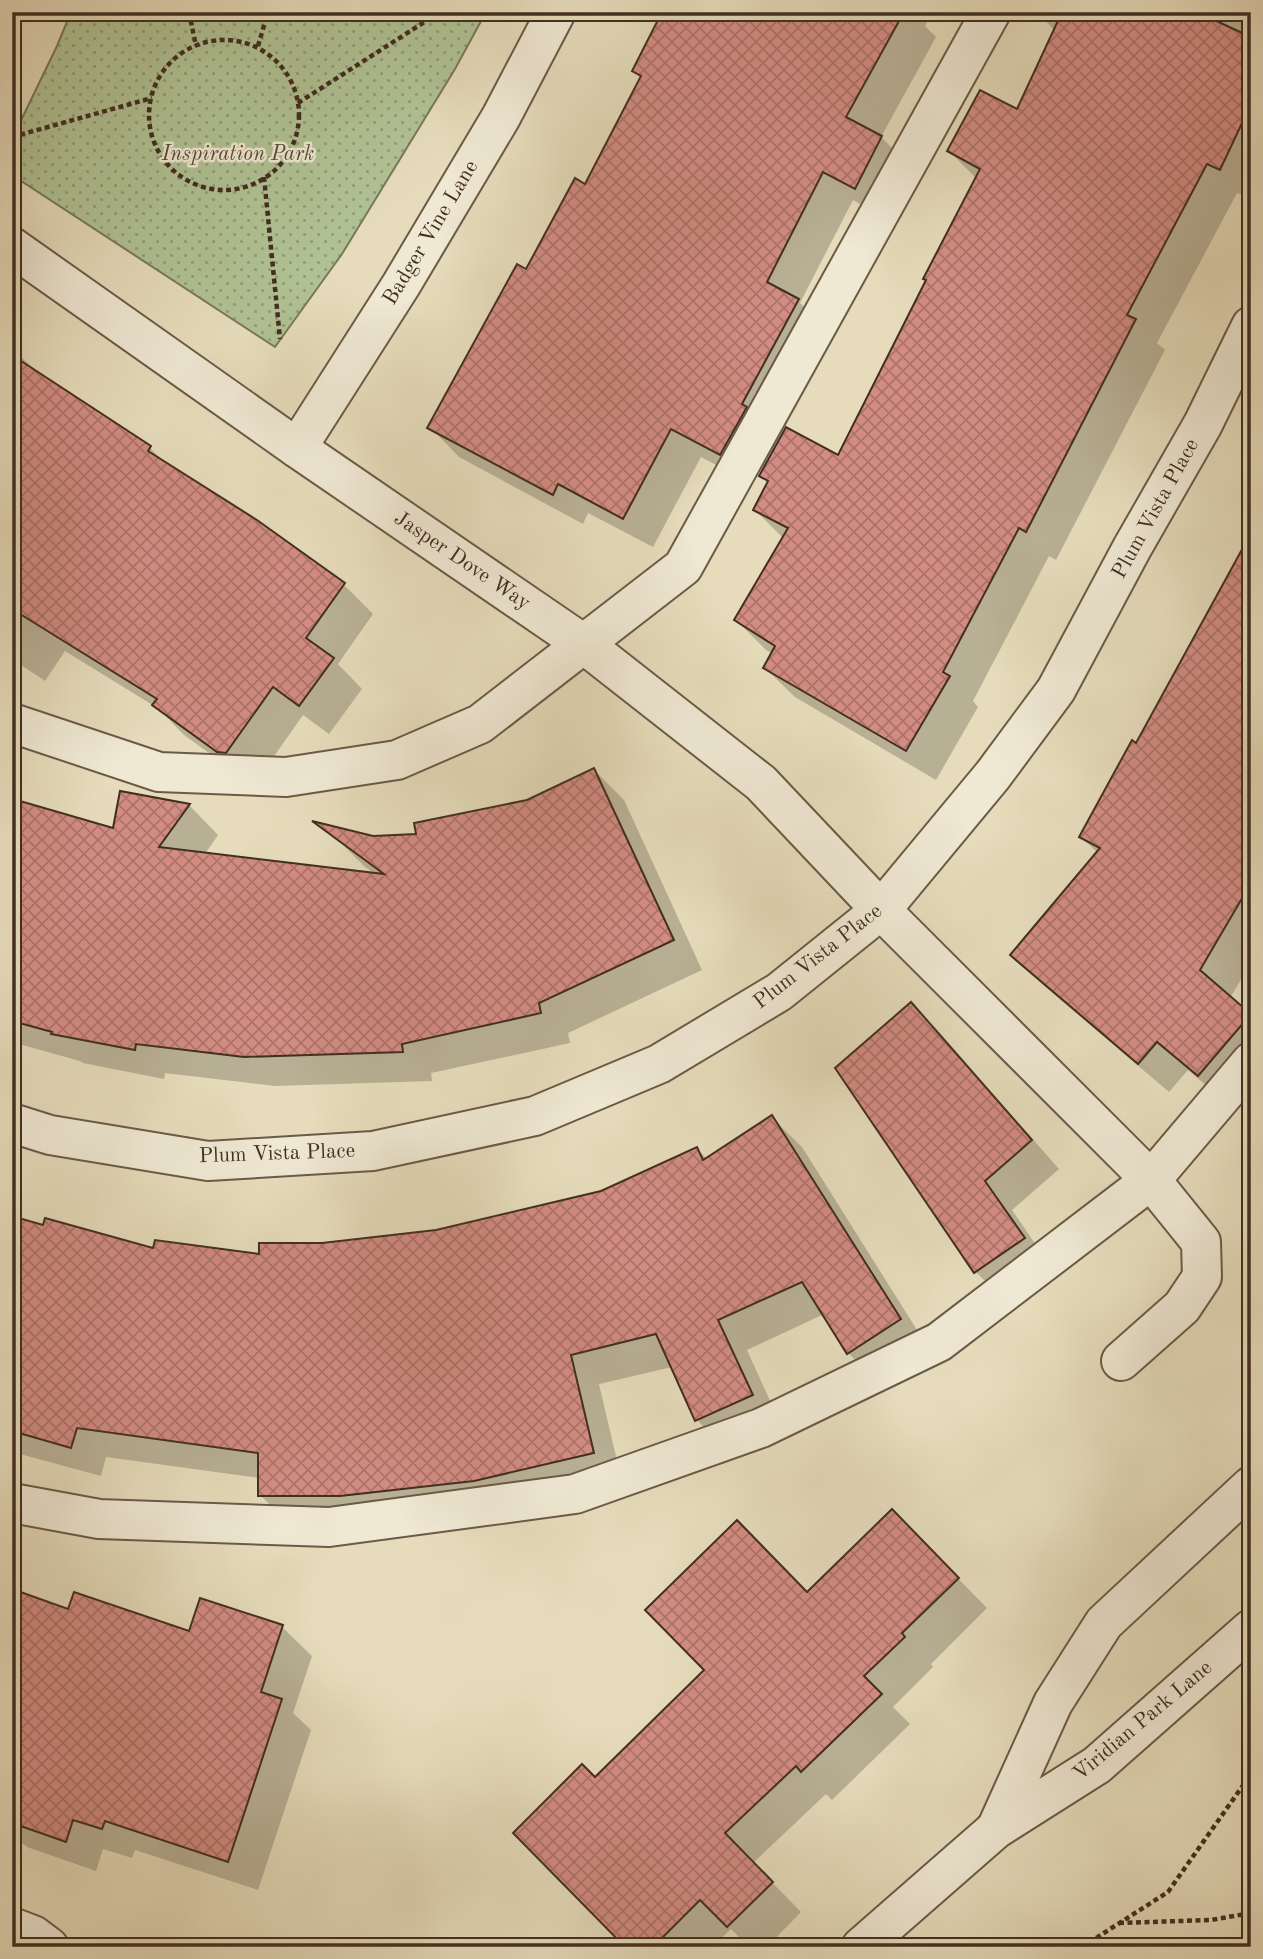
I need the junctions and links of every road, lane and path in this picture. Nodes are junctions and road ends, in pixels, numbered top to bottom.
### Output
1 (189, 12) edge
2 (268, 12) edge
3 (440, 12) edge
4 (556, 12) edge
5 (991, 12) edge
6 (196, 46) junction
7 (258, 47) junction
8 (152, 98) junction
9 (298, 103) junction
10 (12, 136) edge
11 (264, 177) junction
12 (12, 247) edge
13 (1251, 326) edge
14 (280, 339) dead end
15 (297, 448) junction
16 (584, 645) junction
17 (12, 723) edge
18 (881, 910) junction
19 (1251, 1062) edge
20 (12, 1123) edge
21 (1151, 1180) junction
22 (1121, 1361) dead end
23 (1251, 1486) edge
24 (12, 1503) edge
25 (1251, 1629) edge
26 (1251, 1774) edge
27 (996, 1829) junction
28 (1251, 1913) edge
29 (1119, 1923) junction
30 (12, 1927) edge
31 (49, 1947) edge
32 (861, 1947) edge
33 (1082, 1947) edge

1 - 6 path
2 - 7 path
3 - 9 path
4 - 15 street, Badger Vine Lane
5 - 16 street
6 - 7 path
6 - 8 path
7 - 9 path
8 - 10 path
8 - 11 path
9 - 11 path
11 - 14 path
12 - 15 street, Jasper Dove Way
13 - 18 street, Plum Vista Place
15 - 16 street, Jasper Dove Way
16 - 17 street
16 - 18 street, Jasper Dove Way
18 - 20 street, Plum Vista Place
18 - 21 street, Jasper Dove Way
19 - 21 street
21 - 22 street, Jasper Dove Way
21 - 24 street
23 - 27 street, Viridian Park Lane
25 - 27 street, Viridian Park Lane
26 - 29 path
27 - 32 street, Viridian Park Lane
28 - 29 path
29 - 33 path
30 - 31 street

